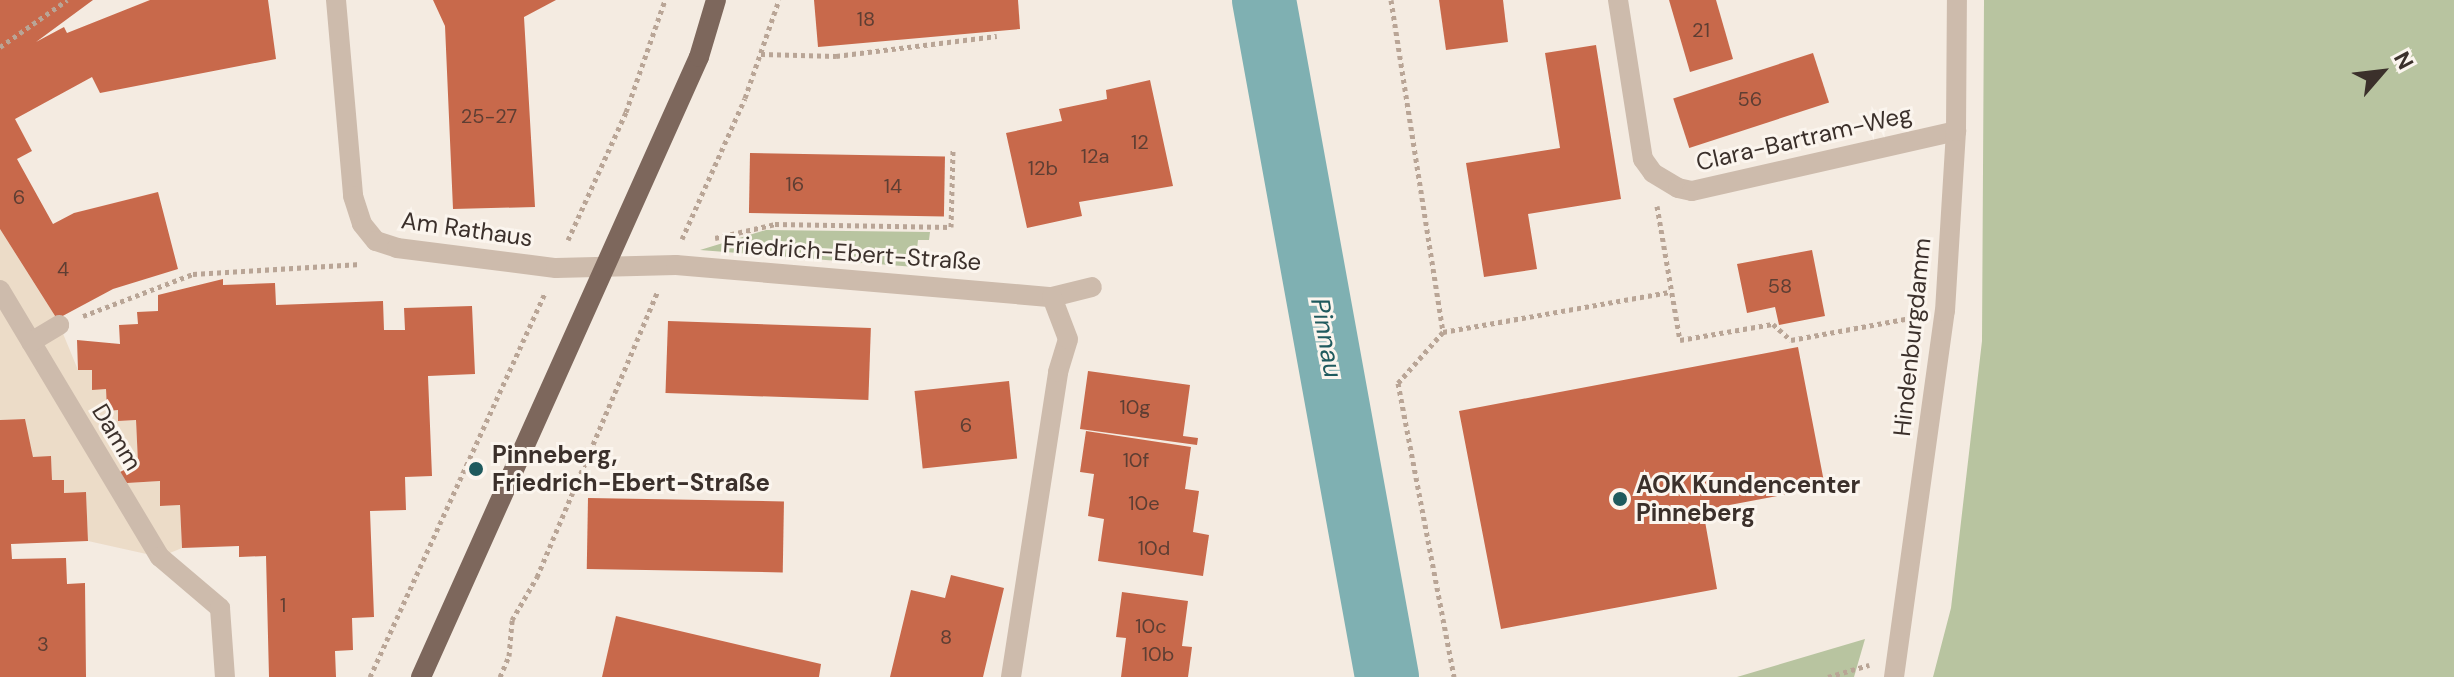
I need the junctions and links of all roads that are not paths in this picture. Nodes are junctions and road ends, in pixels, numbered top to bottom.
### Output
1 (336, 0) edge
2 (716, 0) edge
3 (1618, 0) edge
4 (1957, 0) edge
5 (1956, 131) junction
6 (606, 264) junction
7 (1092, 287) dead end
8 (0, 290) edge
9 (1052, 297) junction
10 (59, 325) road end
11 (31, 342) junction
12 (225, 677) edge
13 (421, 677) edge
14 (1011, 677) edge
15 (1894, 677) edge

1 - 6 street, Am Rathaus
2 - 6 main road
3 - 5 street, Clara-Bartram-Weg
4 - 5 street, Hindenburgdamm
5 - 15 street, Hindenburgdamm
6 - 9 street, Friedrich-Ebert-Straße
6 - 13 main road
7 - 9 street, Friedrich-Ebert-Straße
8 - 11 street, Damm
9 - 14 street
10 - 11 street
11 - 12 street, Damm

